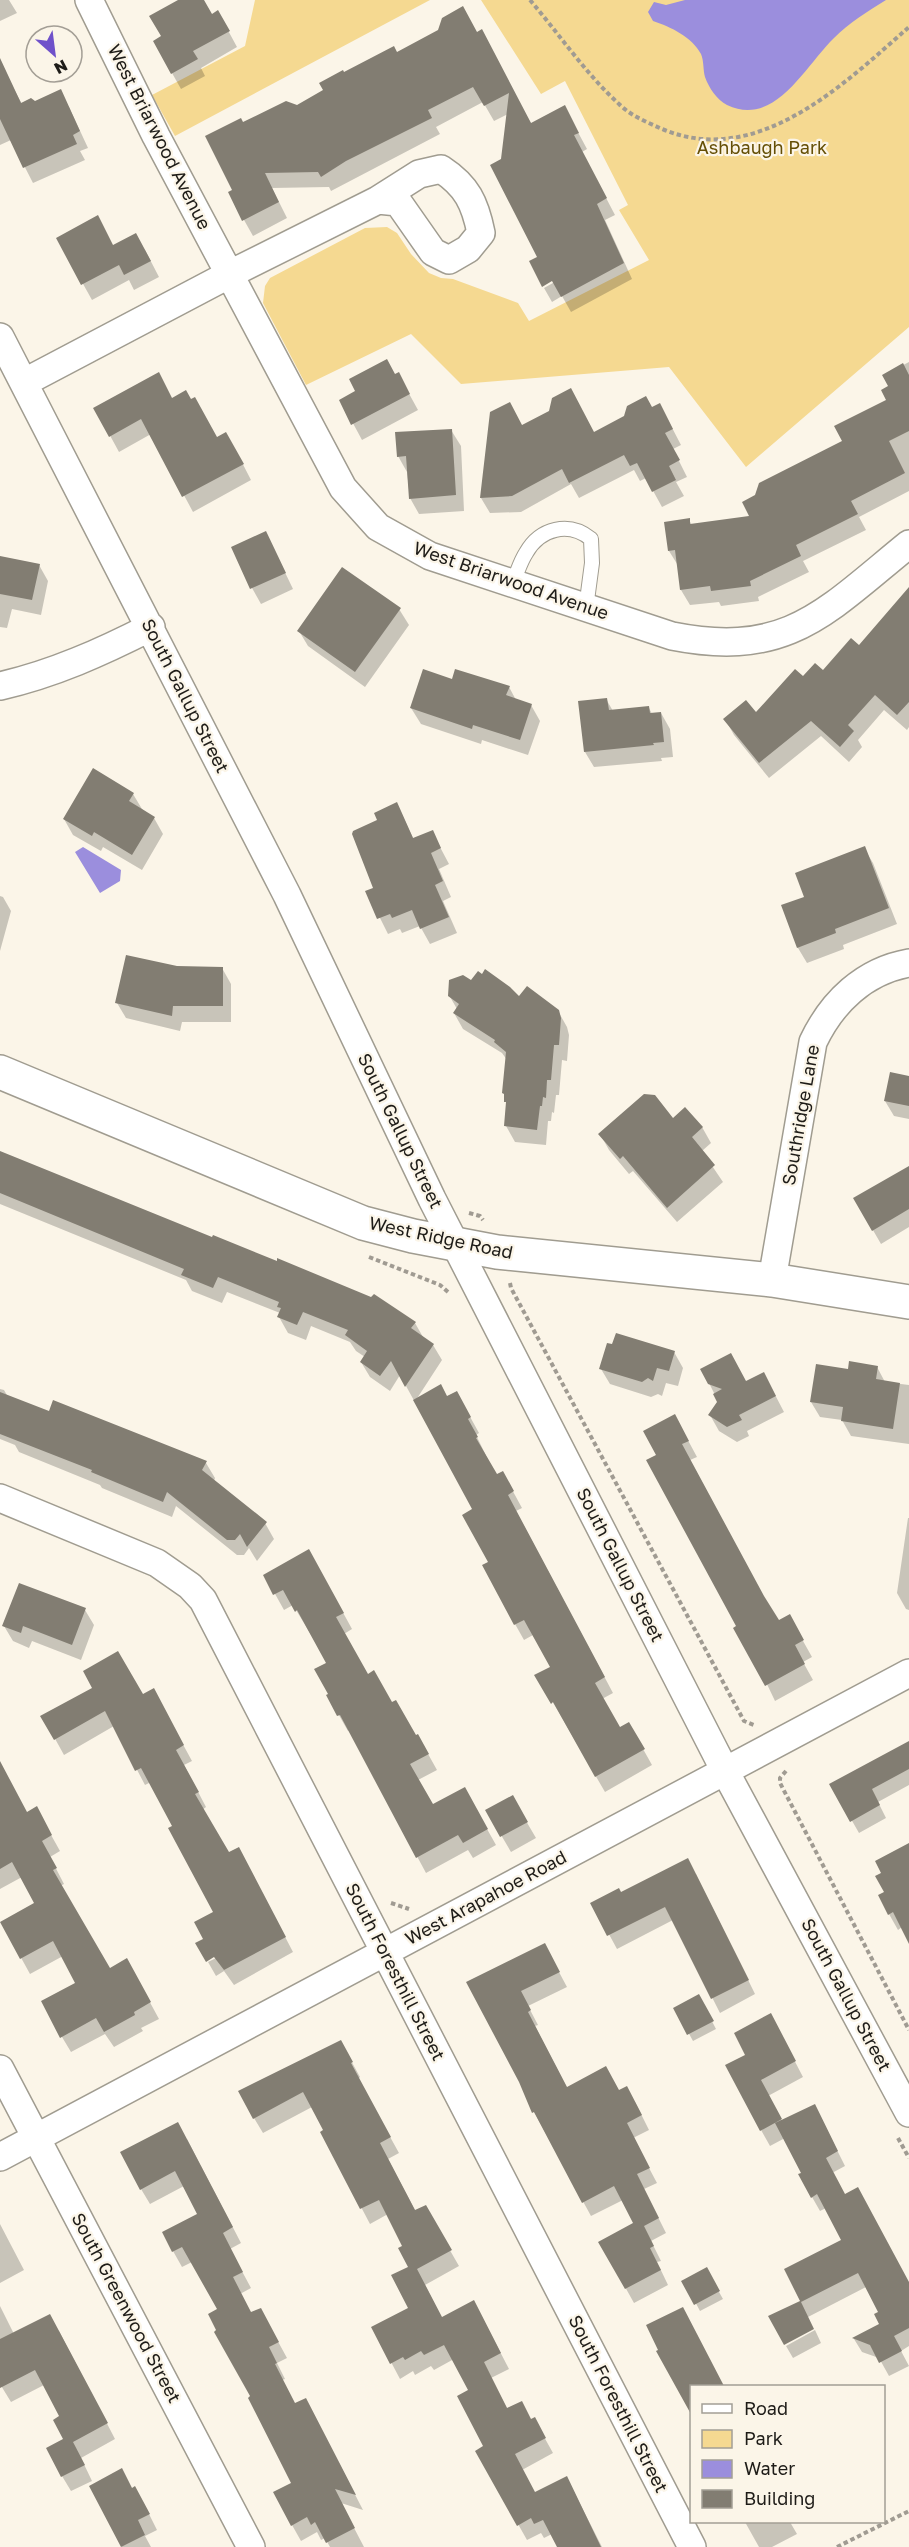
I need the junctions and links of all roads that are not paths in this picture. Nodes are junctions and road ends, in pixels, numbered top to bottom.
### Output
1 (89, 0) edge
2 (378, 200) dead end
3 (230, 274) junction
4 (0, 337) edge
5 (25, 382) junction
6 (909, 544) edge
7 (513, 584) junction
8 (586, 608) junction
9 (151, 627) junction
10 (0, 686) edge
11 (909, 963) edge
12 (0, 1072) edge
13 (456, 1245) junction
14 (772, 1280) junction
15 (909, 1302) edge
16 (0, 1498) edge
17 (909, 1673) edge
18 (725, 1771) junction
19 (385, 1952) junction
20 (0, 2069) edge
21 (909, 2113) edge
22 (36, 2138) junction
23 (0, 2157) edge
24 (251, 2547) edge
25 (692, 2547) edge

1 - 3 street, West Briarwood Avenue
2 - 3 street
3 - 5 street
3 - 7 street, West Briarwood Avenue
4 - 5 street, South Gallup Street
5 - 9 street, South Gallup Street
6 - 8 street, West Briarwood Avenue
7 - 8 street, West Briarwood Avenue
7 - 8 lane
9 - 10 street
9 - 13 street, South Gallup Street
11 - 14 street, Southridge Lane
12 - 13 street, West Ridge Road
13 - 14 street, West Ridge Road
13 - 18 street, South Gallup Street
14 - 15 street, West Ridge Road
16 - 19 street, South Foresthill Street
17 - 18 street, West Arapahoe Road
18 - 19 street, West Arapahoe Road
18 - 21 street, South Gallup Street
19 - 22 street, West Arapahoe Road
19 - 25 street, South Foresthill Street
20 - 22 street, South Greenwood Street
22 - 23 street, West Arapahoe Road
22 - 24 street, South Greenwood Street

